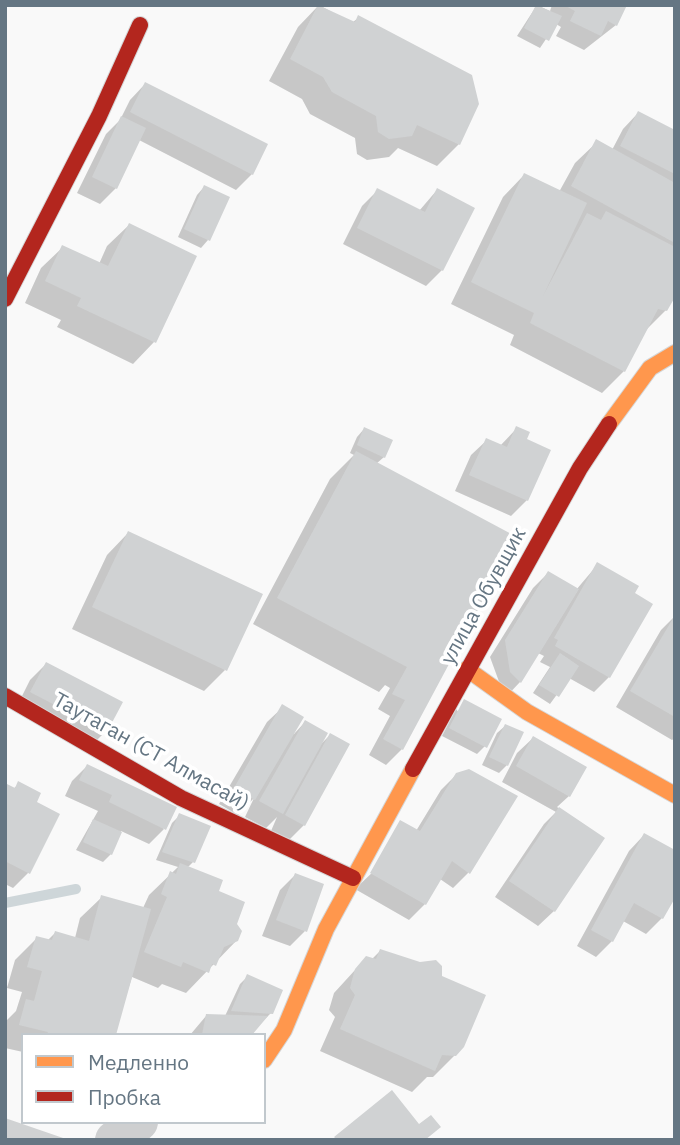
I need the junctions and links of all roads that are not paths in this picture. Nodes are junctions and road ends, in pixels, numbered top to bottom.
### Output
1 (140, 25) dead end
2 (5, 299) edge
3 (675, 353) edge
4 (467, 669) junction
5 (5, 696) edge
6 (675, 795) edge
7 (353, 877) junction
8 (266, 1057) edge
9 (136, 1124) edge
10 (114, 1140) edge

1 - 2 street
3 - 4 street, улица Обувщик
4 - 6 street
4 - 7 street, улица Обувщик
5 - 7 street, Таутаган (СТ Алмасай)
7 - 8 street, улица Обувщик
9 - 10 street

